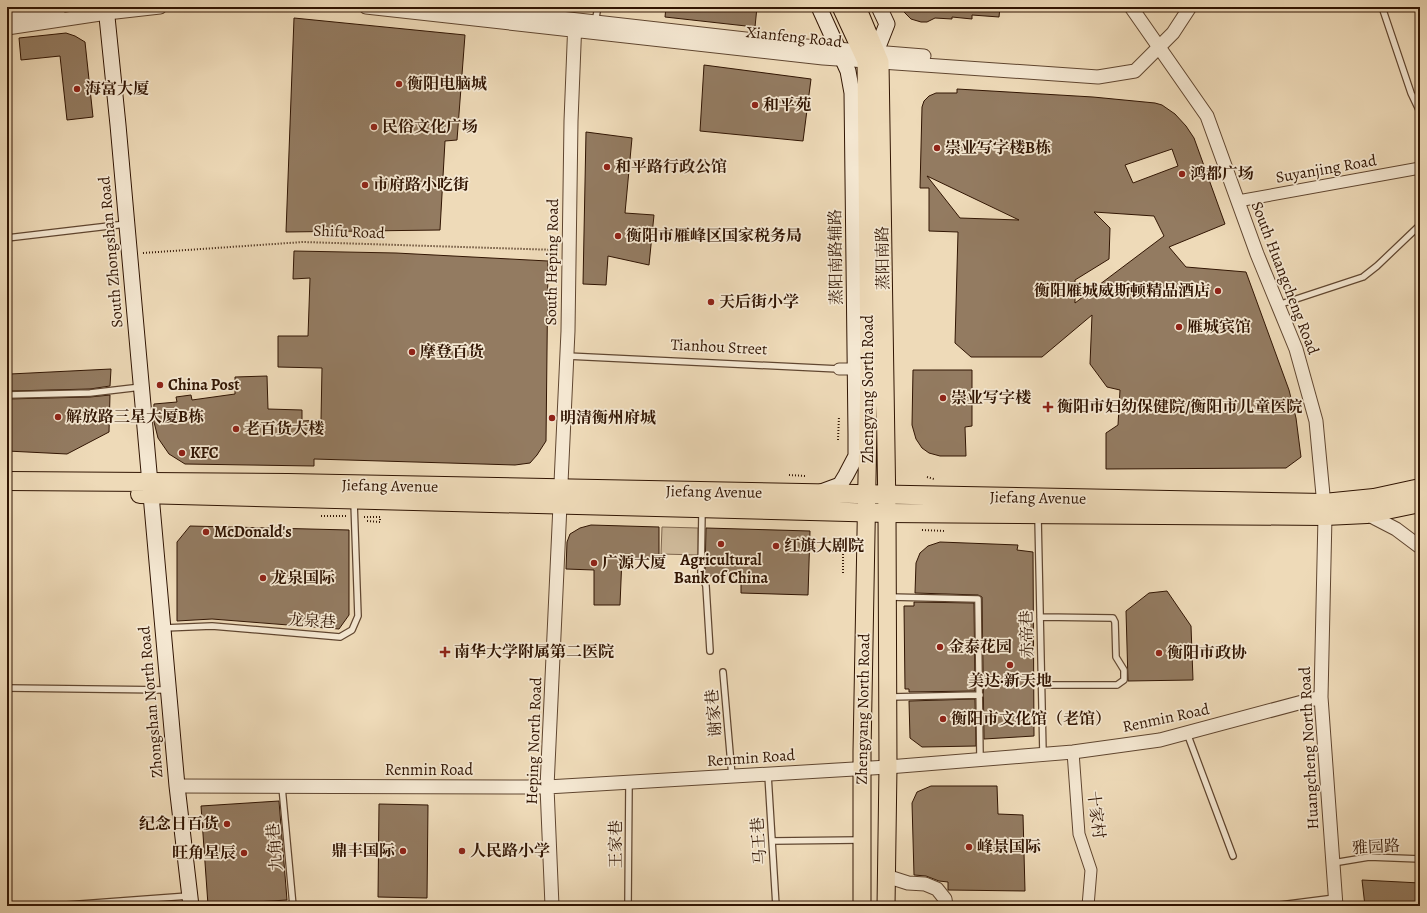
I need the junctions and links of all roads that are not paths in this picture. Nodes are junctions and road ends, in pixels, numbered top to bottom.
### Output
1 (61, 7) edge
2 (160, 7) edge
3 (366, 7) edge
4 (464, 7) edge
5 (598, 7) edge
6 (819, 7) edge
7 (841, 7) edge
8 (857, 7) edge
9 (879, 7) edge
10 (1131, 7) edge
11 (1181, 7) edge
12 (1190, 7) edge
13 (1382, 7) edge
14 (106, 10) edge
15 (7, 15) edge
16 (595, 22) junction
17 (575, 25) junction
18 (7, 28) edge
19 (1157, 44) junction
20 (841, 55) junction
21 (871, 57) junction
22 (1420, 112) edge
23 (1420, 168) edge
24 (1238, 201) junction
25 (127, 224) junction
26 (1420, 225) edge
27 (7, 238) edge
28 (1278, 305) junction
29 (566, 356) junction
30 (839, 369) joint
31 (862, 369) junction
32 (141, 387) junction
33 (7, 396) edge
34 (7, 481) edge
35 (150, 488) junction
36 (1420, 488) edge
37 (7, 492) edge
38 (816, 494) junction
39 (560, 497) junction
40 (866, 503) junction
41 (1420, 503) edge
42 (887, 504) junction
43 (352, 508) junction
44 (702, 509) junction
45 (1324, 510) junction
46 (1038, 514) junction
47 (1367, 514) junction
48 (1420, 547) edge
49 (887, 597) junction
50 (1040, 617) junction
51 (162, 628) junction
52 (710, 651) dead end
53 (723, 672) dead end
54 (1042, 685) junction
55 (7, 688) edge
56 (168, 690) junction
57 (980, 695) junction
58 (888, 697) junction
59 (1321, 697) junction
60 (1187, 733) junction
61 (1073, 752) junction
62 (1043, 754) junction
63 (980, 759) junction
64 (888, 767) junction
65 (862, 768) junction
66 (768, 774) junction
67 (732, 776) junction
68 (629, 783) junction
69 (177, 786) junction
70 (282, 786) junction
71 (548, 787) junction
72 (862, 840) junction
73 (772, 841) junction
74 (1233, 856) dead end
75 (1420, 859) edge
76 (1333, 864) junction
77 (886, 876) junction
78 (191, 901) edge
79 (1336, 902) edge
80 (7, 905) edge
81 (46, 906) edge
82 (53, 906) edge
83 (293, 906) edge
84 (552, 906) edge
85 (628, 906) edge
86 (766, 906) edge
87 (776, 906) edge
88 (862, 906) edge
89 (886, 906) edge
90 (946, 906) edge
91 (1088, 906) edge
92 (1272, 906) edge

1 - 15 street
2 - 14 street
3 - 17 street, Xianfeng Road
4 - 17 street, Xianfeng Road
5 - 16 lane
6 - 20 main road, 蒸阳南路辅路
7 - 21 main road, Zhengyang Sorth Road
8 - 21 main road, 蒸阳南路
9 - 21 main road
10 - 19 street, South Huangcheng Road
11 - 19 street, Xianfeng Road
12 - 19 street, Xianfeng Road
13 - 22 lane
14 - 18 street
14 - 25 main road, South Zhongshan Road
16 - 17 street, Xianfeng Road
16 - 20 street, Xianfeng Road
17 - 20 street, Xianfeng Road
17 - 29 street, South Heping Road
19 - 21 street, Xianfeng Road
19 - 24 street, South Huangcheng Road
20 - 21 street, Xianfeng Road
20 - 31 main road, 蒸阳南路辅路
21 - 31 main road, Zhengyang Sorth Road
21 - 42 main road, 蒸阳南路
23 - 24 street, Suyanjing Road
24 - 28 street, South Huangcheng Road
25 - 27 lane
25 - 32 main road, South Zhongshan Road
26 - 28 lane
28 - 45 street, South Huangcheng Road
29 - 30 lane, Tianhou Street
29 - 39 street, South Heping Road
30 - 31 street, Tianhou Street
31 - 38 main road, 蒸阳南路辅路
31 - 40 main road, Zhengyang Sorth Road
32 - 33 lane
32 - 35 main road, South Zhongshan Road
34 - 35 highway, Jiefang Avenue
35 - 37 highway, Jiefang Avenue
35 - 39 highway, Jiefang Avenue
35 - 43 highway, Jiefang Avenue
35 - 51 main road, Zhongshan North Road
36 - 45 highway, Jiefang Avenue
38 - 39 highway, Jiefang Avenue
38 - 40 highway, Jiefang Avenue
39 - 43 highway, Jiefang Avenue
39 - 44 highway, Jiefang Avenue
39 - 71 street, Heping North Road
40 - 42 highway, Jiefang Avenue
40 - 44 highway, Jiefang Avenue
40 - 65 main road, Zhengyang North Road
41 - 47 highway, Jiefang Avenue
42 - 45 highway, Jiefang Avenue
42 - 46 highway, Jiefang Avenue
42 - 49 main road, Zhengyang North Road
43 - 51 lane, 龙泉巷
44 - 52 lane
45 - 46 highway, Jiefang Avenue
45 - 47 highway, Jiefang Avenue
45 - 59 street, Huangcheng North Road
46 - 50 lane, 赤帝巷
47 - 48 street
49 - 57 lane
49 - 58 main road, Zhengyang North Road
50 - 54 lane, 赤帝巷
50 - 54 lane
51 - 56 main road, Zhongshan North Road
53 - 67 lane, 谢家巷
54 - 62 lane, 赤帝巷
55 - 56 lane
56 - 69 main road, Zhongshan North Road
57 - 58 lane
57 - 63 lane
58 - 64 main road, Zhengyang North Road
59 - 60 street, Renmin Road
59 - 76 street, Huangcheng North Road
60 - 61 street, Renmin Road
60 - 74 lane
61 - 62 street, Renmin Road
61 - 91 street, 十家村
62 - 63 street, Renmin Road
63 - 64 street, Renmin Road
64 - 65 street, Renmin Road
64 - 77 main road, Zhengyang North Road
65 - 66 street, Renmin Road
65 - 72 main road, Zhengyang North Road
66 - 67 street, Renmin Road
66 - 73 lane, 马王巷
67 - 68 street, Renmin Road
68 - 71 street, Renmin Road
68 - 85 lane, 王家巷
69 - 70 street, Renmin Road
69 - 78 main road, Zhongshan North Road
70 - 71 street, Renmin Road
70 - 83 lane, 九角巷
71 - 84 street, Heping North Road
72 - 73 lane
72 - 88 main road, Zhengyang North Road
73 - 87 lane, 马王巷
75 - 76 lane, 雅园路
76 - 79 street, Huangcheng North Road
77 - 89 main road, Zhengyang North Road
77 - 90 street
78 - 82 lane
79 - 92 lane
80 - 81 lane
86 - 87 lane
87 - 88 lane

